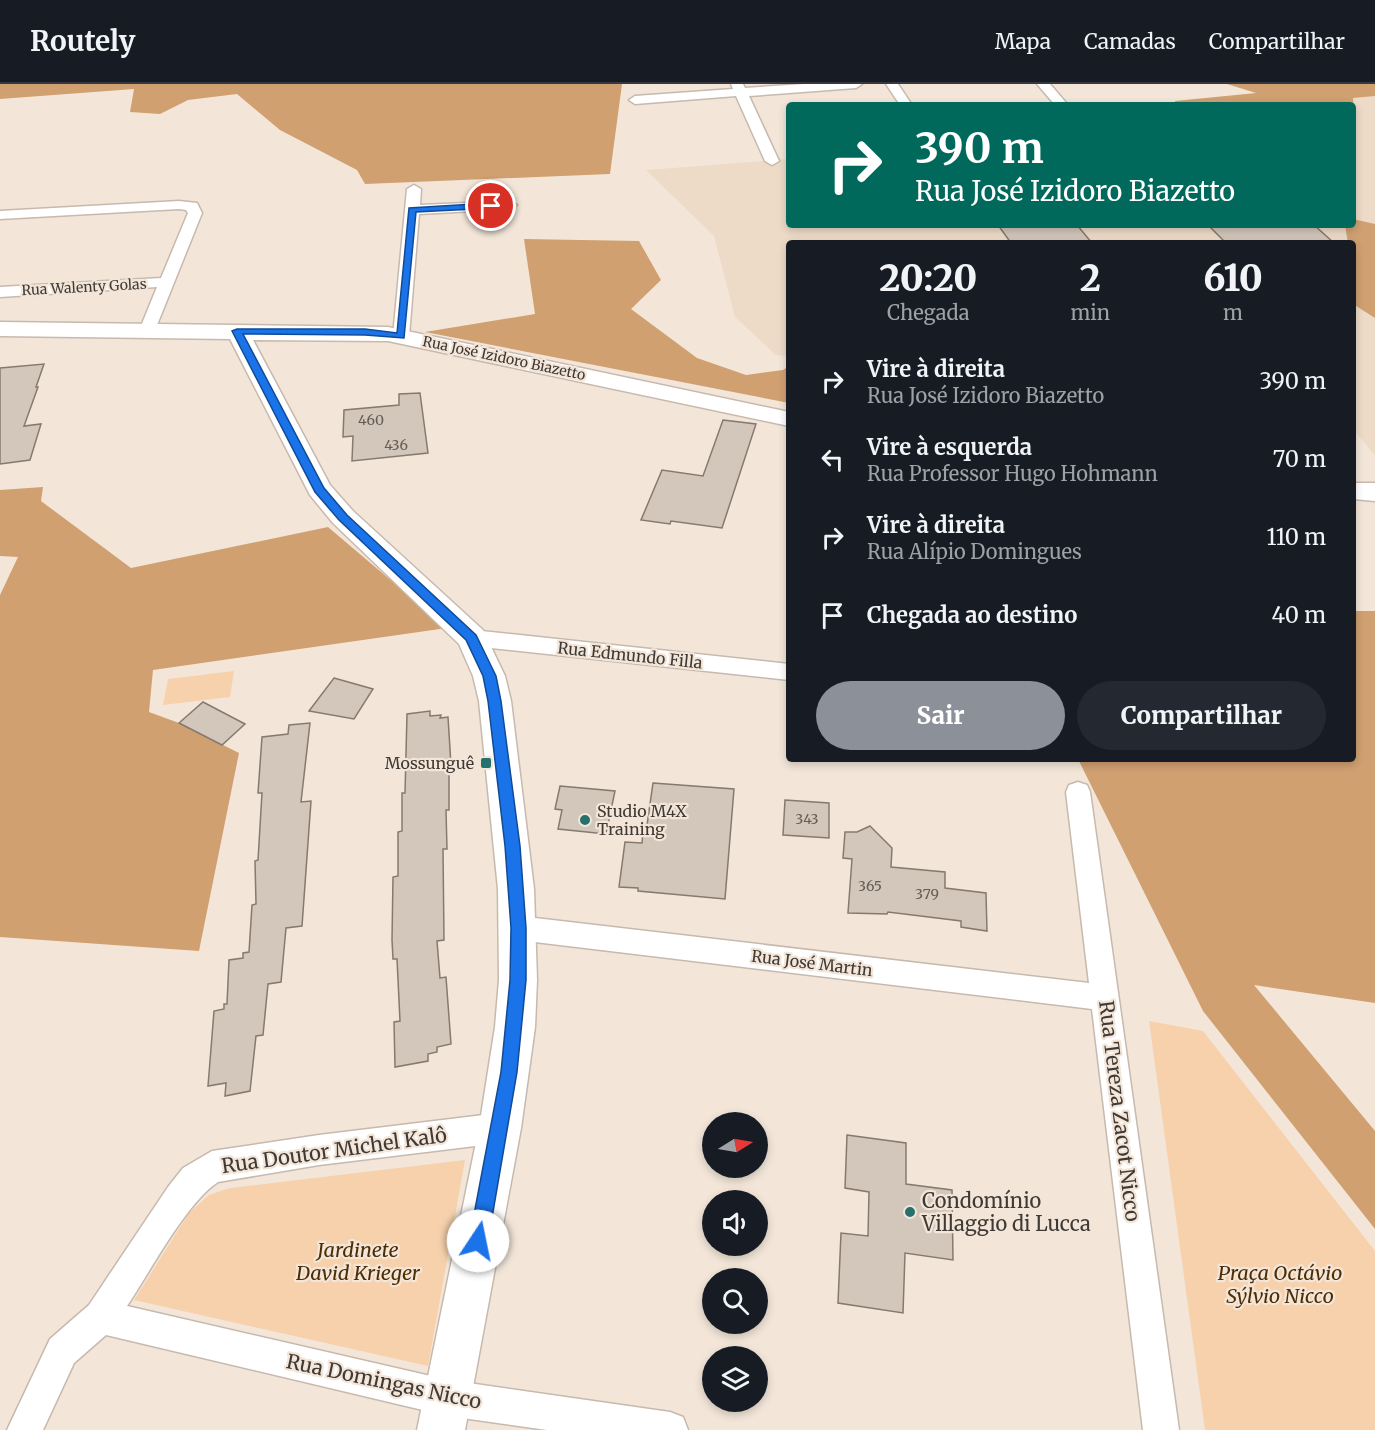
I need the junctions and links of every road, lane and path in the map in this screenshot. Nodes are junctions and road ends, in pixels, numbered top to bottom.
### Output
1 (856, 84) edge
2 (892, 84) edge
3 (1043, 84) edge
4 (739, 88) edge
5 (635, 100) dead end
6 (904, 102) edge
7 (1059, 102) edge
8 (772, 161) dead end
9 (414, 189) dead end
10 (510, 205) dead end
11 (412, 210) junction
12 (0, 215) edge
13 (167, 282) junction
14 (0, 292) edge
15 (0, 329) edge
16 (147, 331) junction
17 (237, 331) junction
18 (401, 336) junction
19 (786, 418) edge
20 (1356, 491) edge
21 (1375, 492) edge
22 (472, 638) junction
23 (786, 672) edge
24 (1078, 792) dead end
25 (518, 928) junction
26 (1105, 998) junction
27 (500, 1128) junction
28 (101, 1317) junction
29 (444, 1414) edge
30 (25, 1430) edge
31 (669, 1430) edge
32 (1161, 1430) edge

1 - 4 street
2 - 6 street
3 - 7 street
4 - 5 street
4 - 8 street
9 - 11 street
10 - 11 street
11 - 18 street
12 - 13 street
13 - 14 street, Rua Walenty Golas
13 - 16 street
15 - 16 street, Rua José Izidoro Biazetto
16 - 17 street, Rua José Izidoro Biazetto
17 - 18 street, Rua José Izidoro Biazetto
17 - 22 street
18 - 19 street, Rua José Izidoro Biazetto
20 - 21 street
22 - 23 street, Rua Edmundo Filla
22 - 25 street
24 - 26 street, Rua Tereza Zacot Nicco
25 - 26 street, Rua José Martin
25 - 27 street
26 - 32 street, Rua Tereza Zacot Nicco
27 - 28 street, Rua Doutor Michel Kalô
27 - 29 street
28 - 29 street, Rua Domingas Nicco
28 - 30 street, Rua Doutor Michel Kalô
29 - 31 street, Rua Domingas Nicco

